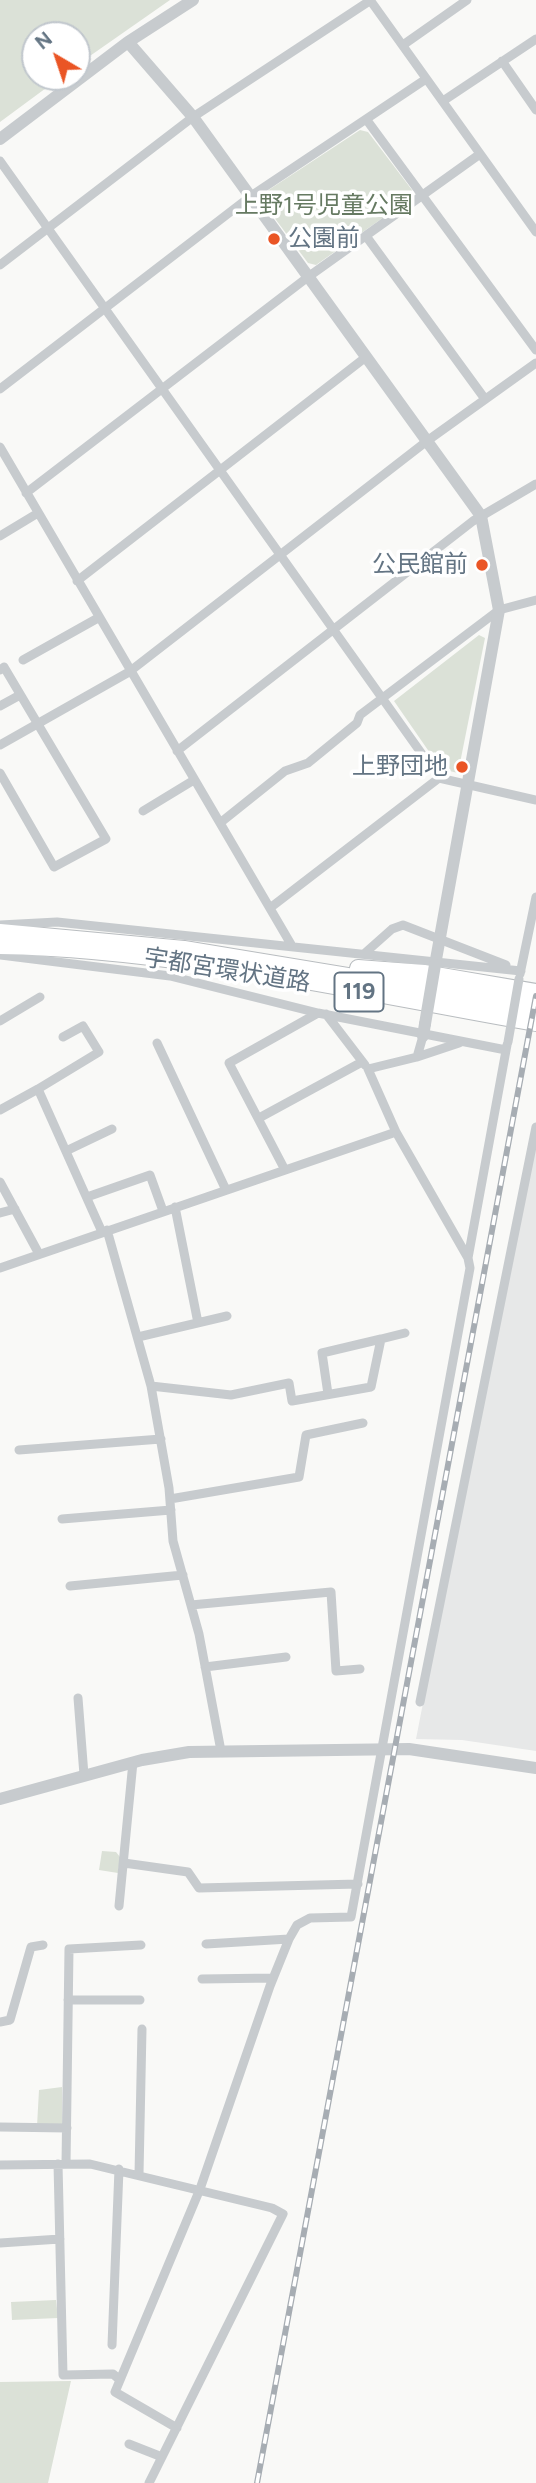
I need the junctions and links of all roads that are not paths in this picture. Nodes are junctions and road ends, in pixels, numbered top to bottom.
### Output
1 (193, 0) edge
2 (370, 0) edge
3 (467, 0) edge
4 (536, 39) edge
5 (128, 42) junction
6 (403, 45) junction
7 (502, 61) junction
8 (426, 79) junction
9 (443, 101) junction
10 (536, 110) edge
11 (193, 117) junction
12 (366, 119) junction
13 (0, 139) edge
14 (480, 154) junction
15 (0, 161) edge
16 (423, 195) junction
17 (251, 196) junction
18 (49, 228) junction
19 (536, 232) edge
20 (366, 236) junction
21 (0, 265) edge
22 (308, 277) junction
23 (105, 308) junction
24 (536, 350) edge
25 (366, 358) junction
26 (536, 363) edge
27 (0, 389) edge
28 (161, 389) junction
29 (485, 399) junction
30 (426, 441) junction
31 (0, 447) edge
32 (219, 471) junction
33 (536, 484) edge
34 (26, 493) junction
35 (38, 513) junction
36 (481, 516) junction
37 (0, 536) edge
38 (280, 555) junction
39 (77, 581) junction
40 (536, 600) edge
41 (499, 610) junction
42 (98, 618) junction
43 (333, 630) junction
44 (23, 660) dead end
45 (0, 670) edge
46 (129, 672) junction
47 (20, 695) junction
48 (383, 699) junction
49 (0, 706) edge
50 (37, 724) junction
51 (0, 744) edge
52 (177, 751) junction
53 (0, 773) edge
54 (439, 778) junction
55 (194, 780) junction
56 (469, 787) junction
57 (536, 800) edge
58 (143, 811) dead end
59 (219, 823) junction
60 (536, 897) edge
61 (270, 908) junction
62 (0, 925) edge
63 (0, 932) edge
64 (439, 941) junction
65 (0, 946) edge
66 (292, 946) junction
67 (365, 953) junction
68 (0, 955) edge
69 (182, 963) junction
70 (435, 963) junction
71 (282, 964) junction
72 (520, 975) junction
73 (536, 992) edge
74 (40, 998) dead end
75 (536, 1007) edge
76 (322, 1013) junction
77 (0, 1021) edge
78 (536, 1023) edge
79 (424, 1030) junction
80 (536, 1032) edge
81 (64, 1037) dead end
82 (461, 1042) junction
83 (157, 1043) dead end
84 (507, 1046) junction
85 (417, 1057) junction
86 (365, 1065) junction
87 (38, 1088) junction
88 (0, 1110) edge
89 (259, 1118) junction
90 (536, 1127) edge
91 (112, 1129) dead end
92 (396, 1132) junction
93 (66, 1151) junction
94 (285, 1170) junction
95 (0, 1182) edge
96 (226, 1190) junction
97 (87, 1197) junction
98 (175, 1207) junction
99 (15, 1209) junction
100 (163, 1211) junction
101 (0, 1213) edge
102 (105, 1231) junction
103 (39, 1254) junction
104 (468, 1258) junction
105 (0, 1268) edge
106 (227, 1316) dead end
107 (198, 1323) junction
108 (405, 1332) dead end
109 (138, 1337) junction
110 (381, 1339) junction
111 (152, 1386) junction
112 (328, 1394) junction
113 (363, 1423) dead end
114 (161, 1439) junction
115 (19, 1450) dead end
116 (170, 1505) junction
117 (62, 1519) dead end
118 (183, 1575) junction
119 (70, 1586) dead end
120 (191, 1605) junction
121 (286, 1657) dead end
122 (205, 1667) junction
123 (360, 1669) dead end
124 (78, 1698) dead end
125 (420, 1702) dead end
126 (380, 1749) junction
127 (221, 1751) junction
128 (133, 1762) junction
129 (536, 1768) edge
130 (85, 1775) junction
131 (0, 1799) edge
132 (124, 1863) junction
133 (358, 1884) junction
134 (119, 1906) dead end
135 (289, 1939) junction
136 (206, 1944) dead end
137 (43, 1945) dead end
138 (141, 1945) dead end
139 (273, 1978) junction
140 (202, 1979) dead end
141 (68, 2000) junction
142 (140, 2000) dead end
143 (0, 2022) edge
144 (142, 2029) dead end
145 (0, 2127) edge
146 (67, 2128) junction
147 (62, 2164) junction
148 (0, 2165) edge
149 (119, 2169) junction
150 (139, 2174) junction
151 (201, 2189) junction
152 (60, 2239) junction
153 (0, 2243) edge
154 (112, 2345) dead end
155 (120, 2380) junction
156 (177, 2427) junction
157 (129, 2444) dead end
158 (162, 2457) junction
159 (149, 2483) edge

1 - 5 street
2 - 6 street
2 - 11 street
3 - 6 street
4 - 7 street
5 - 11 street
5 - 13 street
6 - 8 street
7 - 9 street
7 - 10 street
8 - 9 street
8 - 12 street
9 - 14 street
11 - 17 street
11 - 18 street
12 - 16 street
12 - 17 street
14 - 16 street
14 - 19 street
15 - 18 street
16 - 20 street
16 - 24 street
17 - 22 street
17 - 23 street
18 - 21 street
18 - 23 street
20 - 22 street
20 - 29 street
22 - 25 street
22 - 28 street
23 - 27 street
23 - 28 street
25 - 30 street
25 - 32 street
26 - 29 street
28 - 32 street
28 - 34 street
29 - 30 street
30 - 36 street
30 - 38 street
31 - 34 street
32 - 38 street
32 - 39 street
33 - 36 street
34 - 35 street
35 - 37 street
35 - 39 street
36 - 41 street
36 - 43 street
38 - 43 street
38 - 46 street
39 - 42 street
40 - 41 street
41 - 48 street
41 - 56 street
42 - 44 street
42 - 46 street
43 - 48 street
43 - 52 street
45 - 47 street
46 - 50 street
46 - 52 street
47 - 49 street
47 - 50 street
48 - 54 street
48 - 59 street
50 - 51 street
50 - 53 street
52 - 55 street
54 - 56 street
54 - 61 street
55 - 58 street
55 - 59 street
56 - 57 street
56 - 64 street
59 - 61 street
60 - 72 street
61 - 66 street
62 - 66 street
63 - 71 highway, 宇都宮環状道路 / 119
64 - 67 street
64 - 70 street
64 - 72 street
65 - 69 highway, 宇都宮環状道路 / 119
66 - 67 street
67 - 70 street
68 - 76 street
69 - 78 highway, 宇都宮環状道路 / 119
69 - 80 highway
70 - 72 street
70 - 79 street, bridge
71 - 73 highway
71 - 75 highway, 宇都宮環状道路 / 119
72 - 84 street, bridge
74 - 77 street
76 - 79 street
76 - 86 street
76 - 89 street
79 - 82 street
79 - 85 street
81 - 87 street
82 - 84 street
82 - 85 street
83 - 96 street
84 - 104 street
85 - 86 street
86 - 89 street
86 - 92 street
87 - 88 street
87 - 93 street
89 - 94 street
90 - 125 street
91 - 93 street
92 - 94 street
92 - 104 street
93 - 97 street
94 - 96 street
95 - 99 street
96 - 98 street
97 - 100 street
97 - 102 street
98 - 100 street
98 - 107 street
99 - 101 street
99 - 103 street
100 - 102 street
102 - 103 street
102 - 109 street
103 - 105 street
104 - 126 street
106 - 107 street
107 - 109 street
108 - 110 street
109 - 111 street
110 - 112 street
110 - 112 street
111 - 112 street
111 - 114 street
113 - 116 street
114 - 115 street
114 - 116 street
116 - 117 street
116 - 118 street
118 - 119 street
118 - 120 street
120 - 122 street
120 - 123 street
121 - 122 street
122 - 127 street
124 - 130 street
126 - 127 street
126 - 129 street
126 - 133 street
127 - 128 street
128 - 130 street
128 - 132 street
130 - 131 street
132 - 133 street
132 - 134 street
133 - 135 street
135 - 136 street
135 - 139 street
137 - 143 street
138 - 141 street
139 - 140 street
139 - 151 street
141 - 142 street
141 - 146 street
144 - 150 street
145 - 146 street
146 - 147 street
147 - 148 street
147 - 149 street
147 - 152 street
149 - 150 street
149 - 154 street
150 - 151 street
151 - 155 street
151 - 156 street
152 - 153 street
152 - 155 street
155 - 156 street
156 - 158 street
157 - 158 street
158 - 159 street

